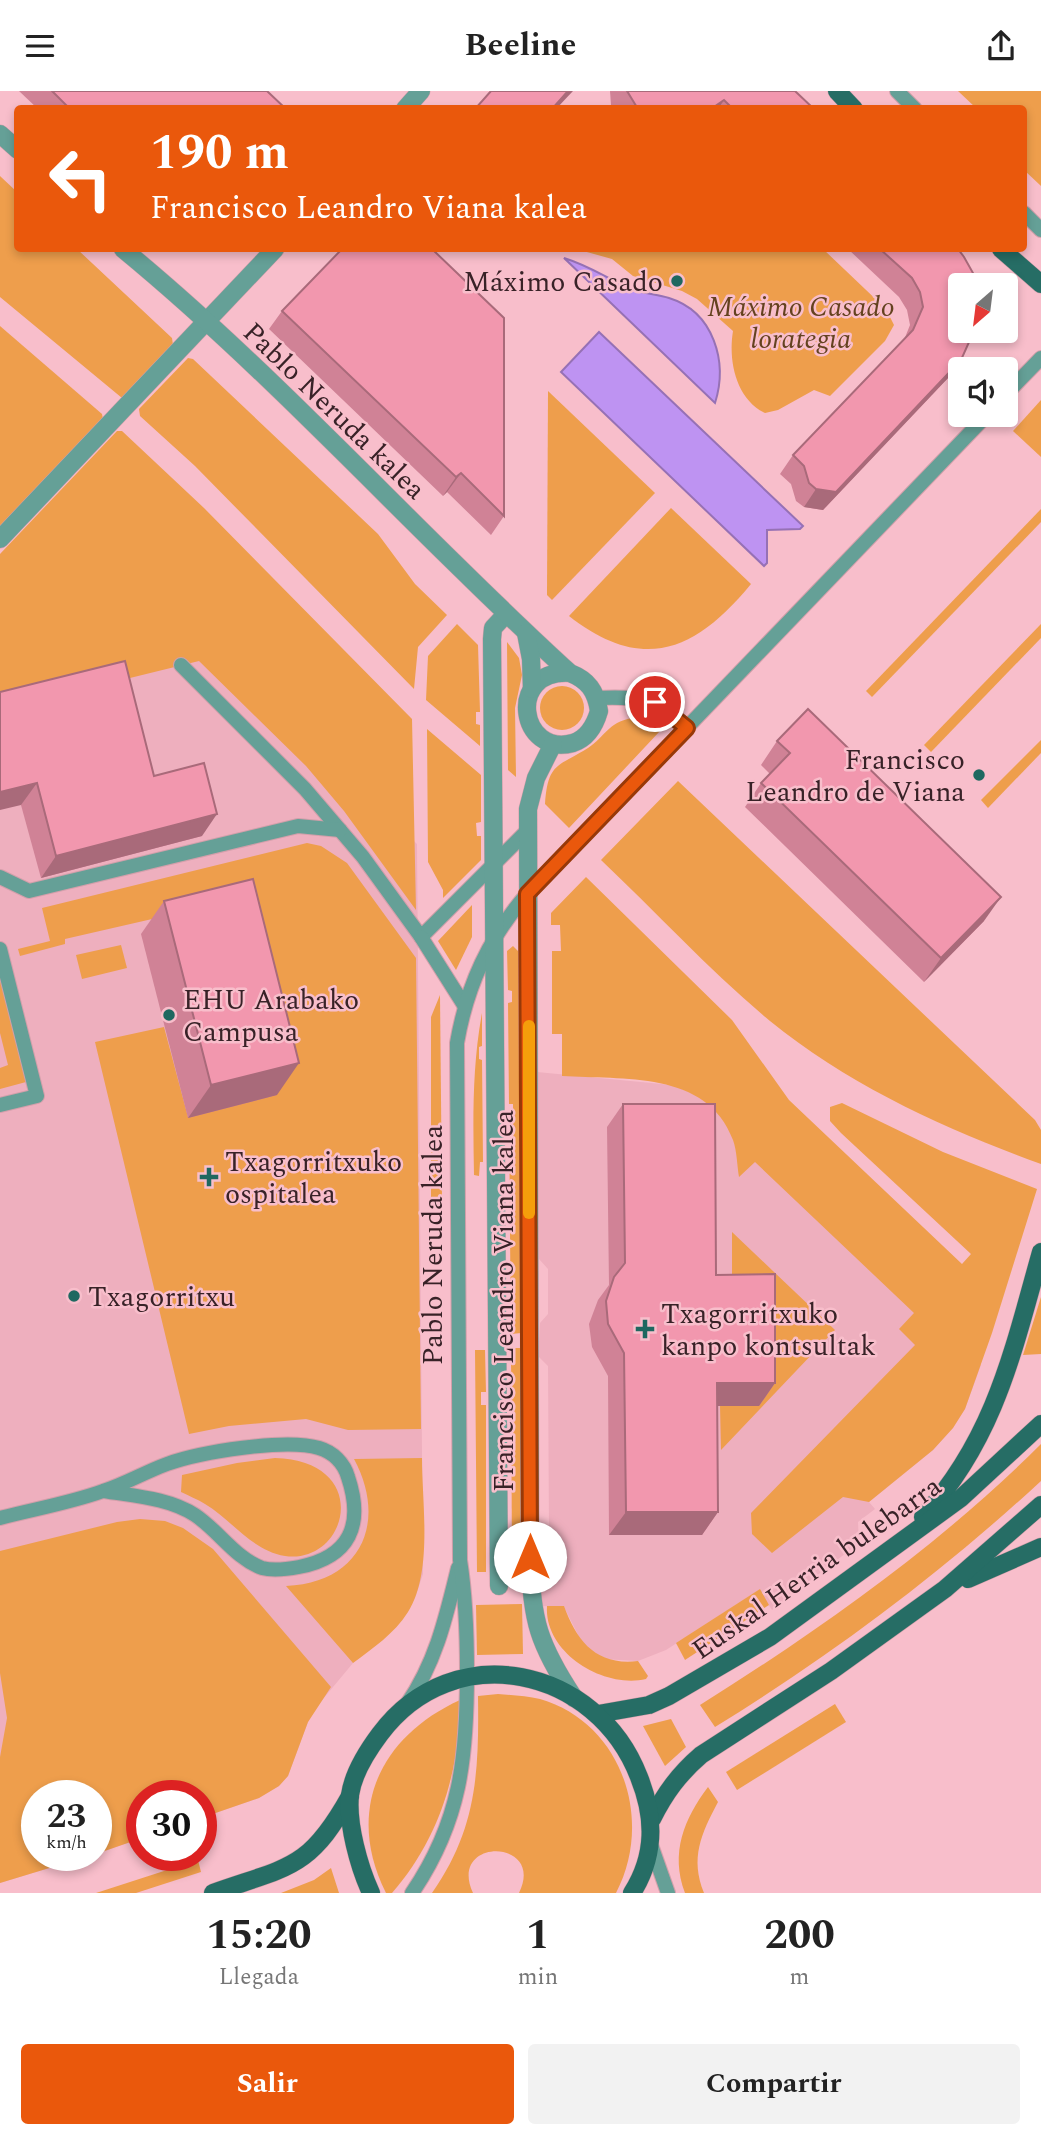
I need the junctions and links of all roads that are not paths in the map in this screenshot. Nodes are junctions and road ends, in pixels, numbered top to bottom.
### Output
1 (421, 91) edge
2 (837, 91) edge
3 (897, 91) edge
4 (409, 105) edge
5 (850, 105) edge
6 (911, 105) edge
7 (0, 134) edge
8 (14, 146) edge
9 (1027, 216) edge
10 (1041, 230) edge
11 (126, 252) edge
12 (272, 252) edge
13 (1004, 252) edge
14 (1041, 284) edge
15 (207, 321) junction
16 (1041, 358) edge
17 (1018, 382) edge
18 (975, 427) edge
19 (0, 539) edge
20 (506, 614) junction
21 (526, 633) junction
22 (181, 665) dead end
23 (570, 673) junction
24 (532, 689) junction
25 (597, 698) junction
26 (687, 728) junction
27 (553, 744) junction
28 (340, 830) junction
29 (528, 830) junction
30 (494, 865) junction
31 (0, 877) edge
32 (527, 894) junction
33 (421, 937) junction
34 (495, 937) junction
35 (0, 949) edge
36 (464, 1005) junction
37 (0, 1105) edge
38 (1041, 1252) edge
39 (1041, 1424) edge
40 (104, 1491) junction
41 (1041, 1505) edge
42 (0, 1518) edge
43 (902, 1540) junction
44 (1041, 1547) edge
45 (460, 1560) junction
46 (499, 1586) dead end
47 (945, 1589) junction
48 (467, 1678) junction
49 (574, 1697) junction
50 (407, 1704) junction
51 (598, 1714) junction
52 (350, 1795) junction
53 (652, 1819) junction
54 (651, 1845) junction
55 (213, 1893) edge
56 (371, 1893) edge
57 (412, 1893) edge
58 (632, 1893) edge
59 (668, 1893) edge

1 - 4 street
2 - 5 main road
3 - 6 lane
7 - 8 street
9 - 10 lane
11 - 15 street, Pablo Neruda kalea
12 - 15 street
13 - 14 main road
15 - 19 street
15 - 20 street, Pablo Neruda kalea
16 - 17 lane
18 - 26 lane
20 - 21 street, Pablo Neruda kalea
20 - 30 street, Pablo Neruda kalea
21 - 23 street, Pablo Neruda kalea
21 - 24 street
22 - 28 lane
23 - 24 street
23 - 25 street
24 - 27 street
25 - 26 lane
25 - 27 street
26 - 32 lane
27 - 29 street, Francisco Leandro Viana kalea
28 - 31 lane
28 - 33 lane
29 - 30 lane
29 - 32 street, Francisco Leandro Viana kalea
30 - 33 lane
30 - 34 street, Pablo Neruda kalea
32 - 34 lane, Pablo Neruda kalea
32 - 49 street, Francisco Leandro Viana kalea
33 - 36 lane
34 - 36 lane, Pablo Neruda kalea
34 - 46 street, Pablo Neruda kalea
35 - 37 lane
36 - 45 lane, Pablo Neruda kalea
38 - 43 main road
39 - 43 main road, Euskal Herria bulebarra
40 - 40 lane
40 - 42 lane
41 - 47 main road
43 - 51 main road, Euskal Herria bulebarra
44 - 47 main road
45 - 48 lane
45 - 50 lane
47 - 53 main road
48 - 49 main road
48 - 50 main road
48 - 57 lane
49 - 51 main road
50 - 52 main road
51 - 53 main road
52 - 55 main road
52 - 56 main road
53 - 54 main road
54 - 58 main road
54 - 59 lane

